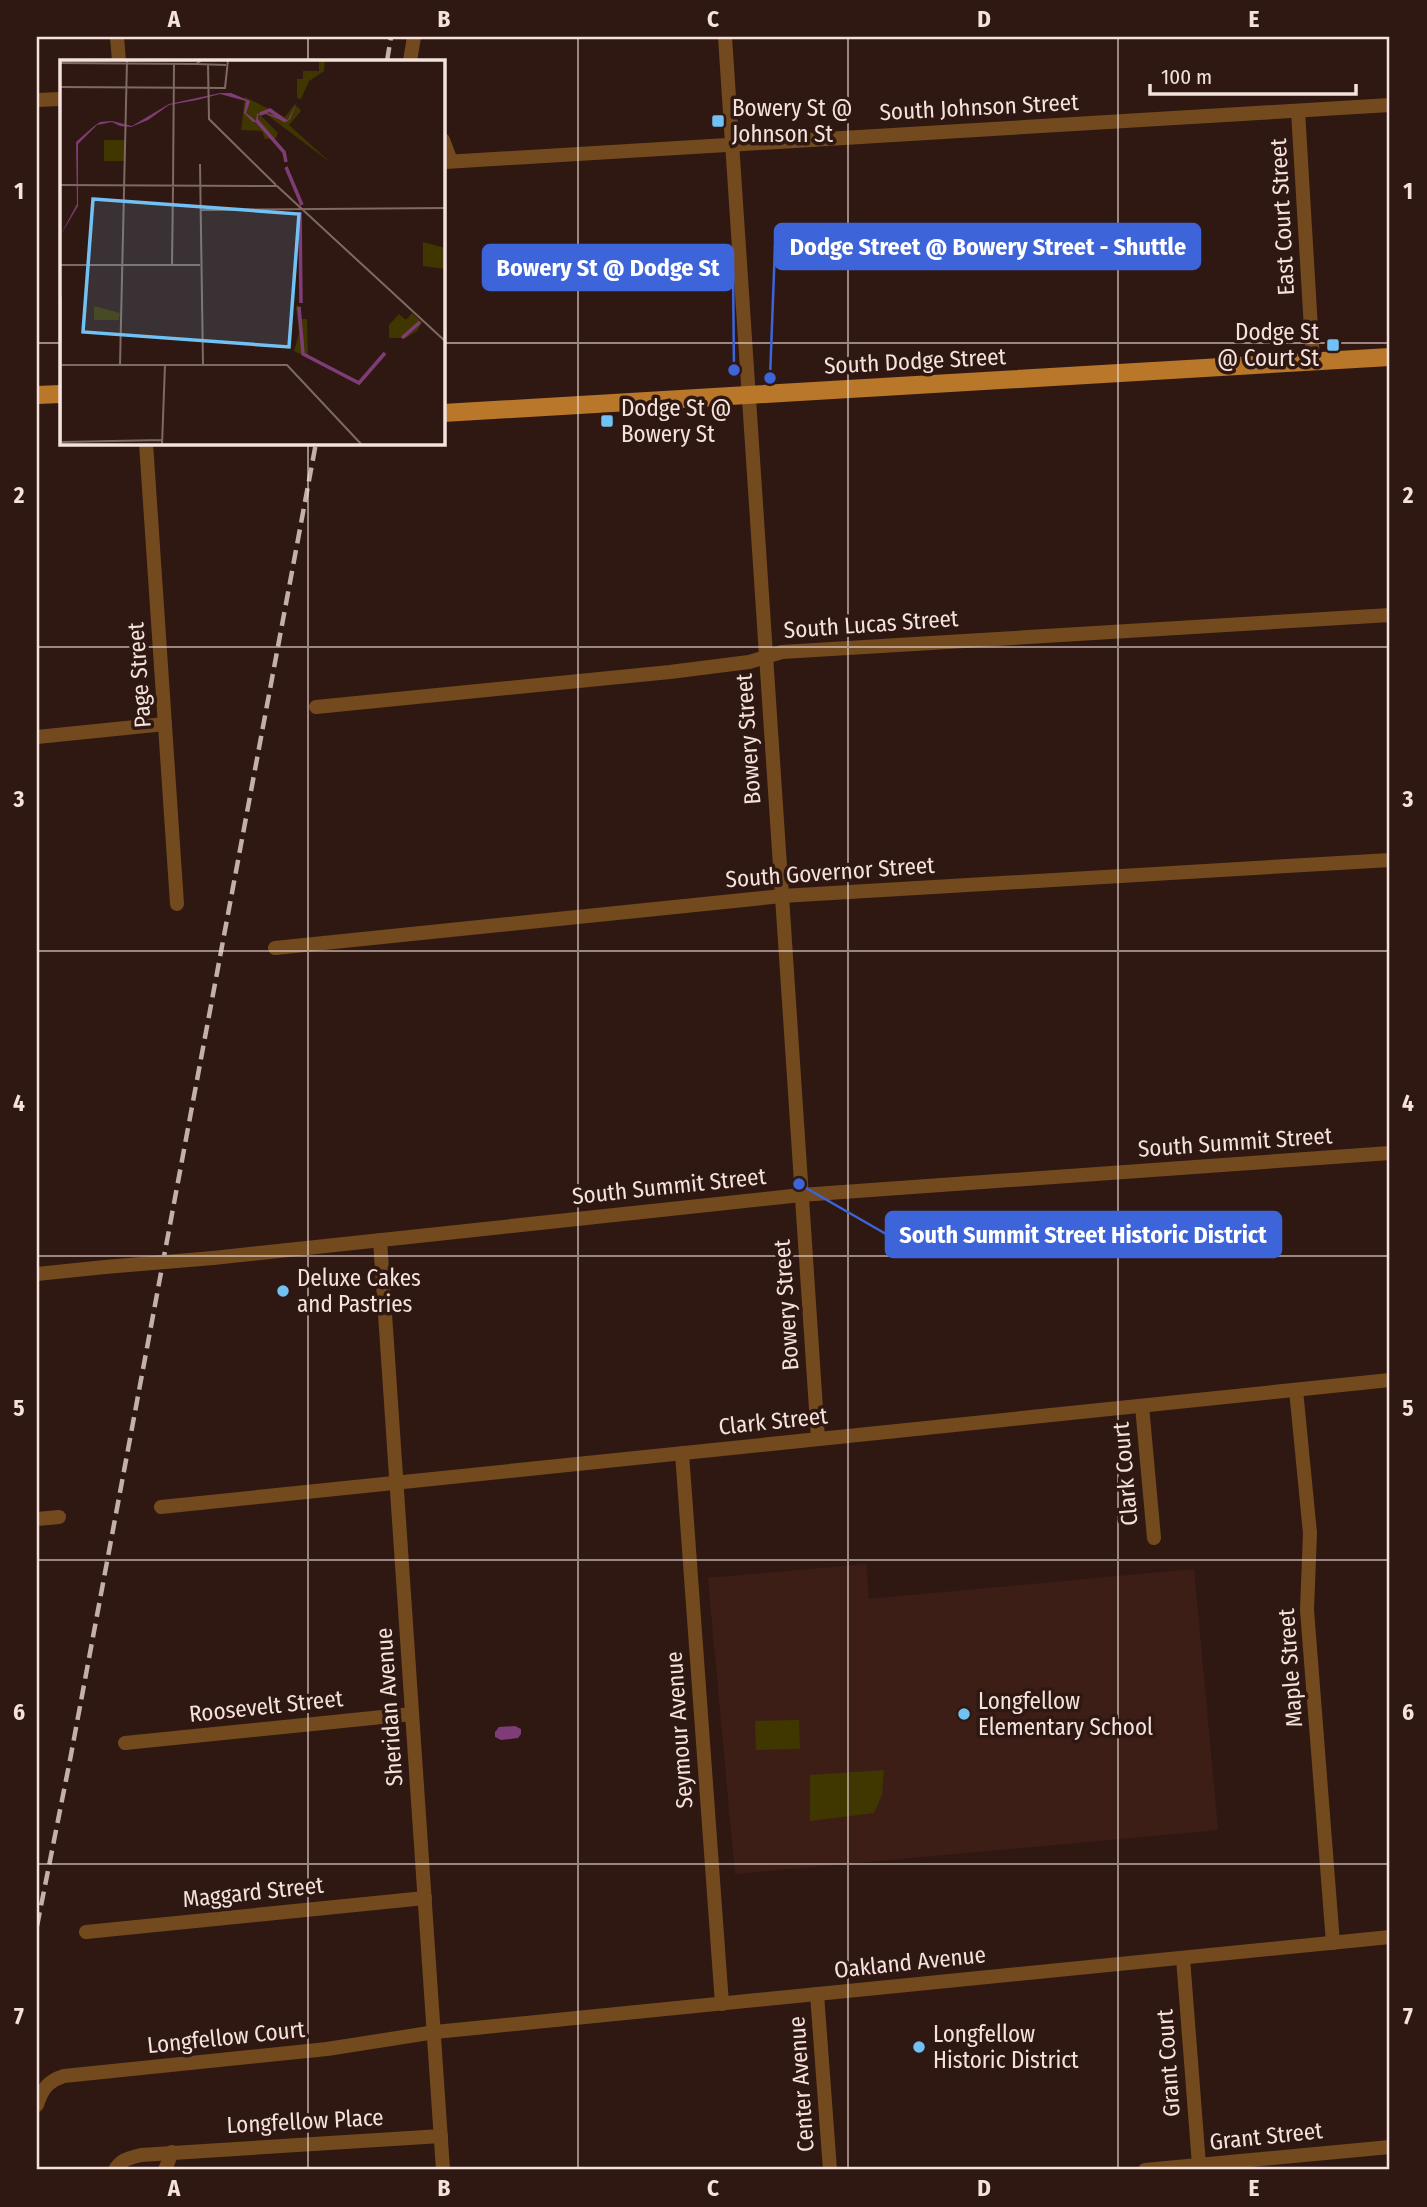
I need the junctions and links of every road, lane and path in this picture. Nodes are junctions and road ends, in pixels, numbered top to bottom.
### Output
1 (117, 37) edge
2 (414, 37) edge
3 (725, 37) edge
4 (119, 60) edge
5 (410, 60) edge
6 (60, 99) edge
7 (37, 100) edge
8 (1390, 105) edge
9 (1298, 111) junction
10 (444, 144) edge
11 (732, 145) junction
12 (1390, 357) edge
13 (1313, 362) junction
14 (60, 394) edge
15 (37, 395) edge
16 (748, 396) junction
17 (444, 414) edge
18 (146, 444) edge
19 (1390, 615) edge
20 (765, 657) junction
21 (316, 707) dead end
22 (165, 724) junction
23 (37, 737) edge
24 (1390, 860) edge
25 (782, 896) junction
26 (177, 904) dead end
27 (275, 948) dead end
28 (1390, 1153) edge
29 (801, 1195) junction
30 (380, 1240) junction
31 (37, 1274) edge
32 (1390, 1380) edge
33 (1296, 1390) junction
34 (1142, 1406) junction
35 (818, 1439) junction
36 (682, 1453) junction
37 (397, 1482) junction
38 (161, 1507) dead end
39 (59, 1517) dead end
40 (37, 1519) edge
41 (1154, 1538) dead end
42 (412, 1714) junction
43 (125, 1743) dead end
44 (425, 1898) junction
45 (86, 1932) dead end
46 (1390, 1937) edge
47 (1333, 1943) junction
48 (1183, 1958) junction
49 (817, 1994) junction
50 (722, 2004) junction
51 (435, 2032) junction
52 (37, 2105) edge
53 (441, 2136) junction
54 (1390, 2147) edge
55 (172, 2152) junction
56 (1199, 2165) junction
57 (116, 2170) edge
58 (165, 2170) edge
59 (443, 2170) edge
60 (830, 2170) edge
61 (1145, 2170) edge

1 - 4 street
2 - 5 street
3 - 11 street, Bowery Street
6 - 7 street
8 - 9 street, South Johnson Street
9 - 11 street, South Johnson Street
9 - 13 street, East Court Street
10 - 11 street, South Johnson Street
11 - 16 street, Bowery Street
12 - 13 main road, South Dodge Street
13 - 16 main road, South Dodge Street
14 - 15 main road
16 - 17 main road, South Dodge Street
16 - 20 street, Bowery Street
18 - 22 street, Page Street
19 - 20 street, South Lucas Street
20 - 21 street, South Lucas Street
20 - 25 street, Bowery Street
22 - 23 street
22 - 26 street, Page Street
24 - 25 street, South Governor Street
25 - 27 street, South Governor Street
25 - 29 street, Bowery Street
28 - 29 street, South Summit Street
29 - 30 street, South Summit Street
29 - 35 street, Bowery Street
30 - 31 street, South Summit Street, bridge
30 - 37 street, Sheridan Avenue
32 - 33 street, Clark Street
33 - 34 street, Clark Street
33 - 47 street, Maple Street
34 - 35 street, Clark Street
34 - 41 street, Clark Court
35 - 36 street, Clark Street
36 - 37 street, Clark Street
36 - 50 street, Seymour Avenue
37 - 38 street, Clark Street
37 - 42 street, Sheridan Avenue
39 - 40 street
42 - 43 street, Roosevelt Street
42 - 44 street, Sheridan Avenue
44 - 45 street, Maggard Street
44 - 51 street, Sheridan Avenue
46 - 47 street, Oakland Avenue
47 - 48 street, Oakland Avenue
48 - 49 street, Oakland Avenue
48 - 56 street, Grant Court
49 - 50 street, Oakland Avenue
49 - 60 street, Center Avenue
50 - 51 street, Oakland Avenue
51 - 52 street, Longfellow Court
51 - 53 street, Sheridan Avenue
53 - 55 street, Longfellow Place
53 - 59 street, Sheridan Avenue
54 - 56 street, Grant Street
55 - 57 street, Longfellow Place
55 - 58 street
56 - 61 street, Grant Street

